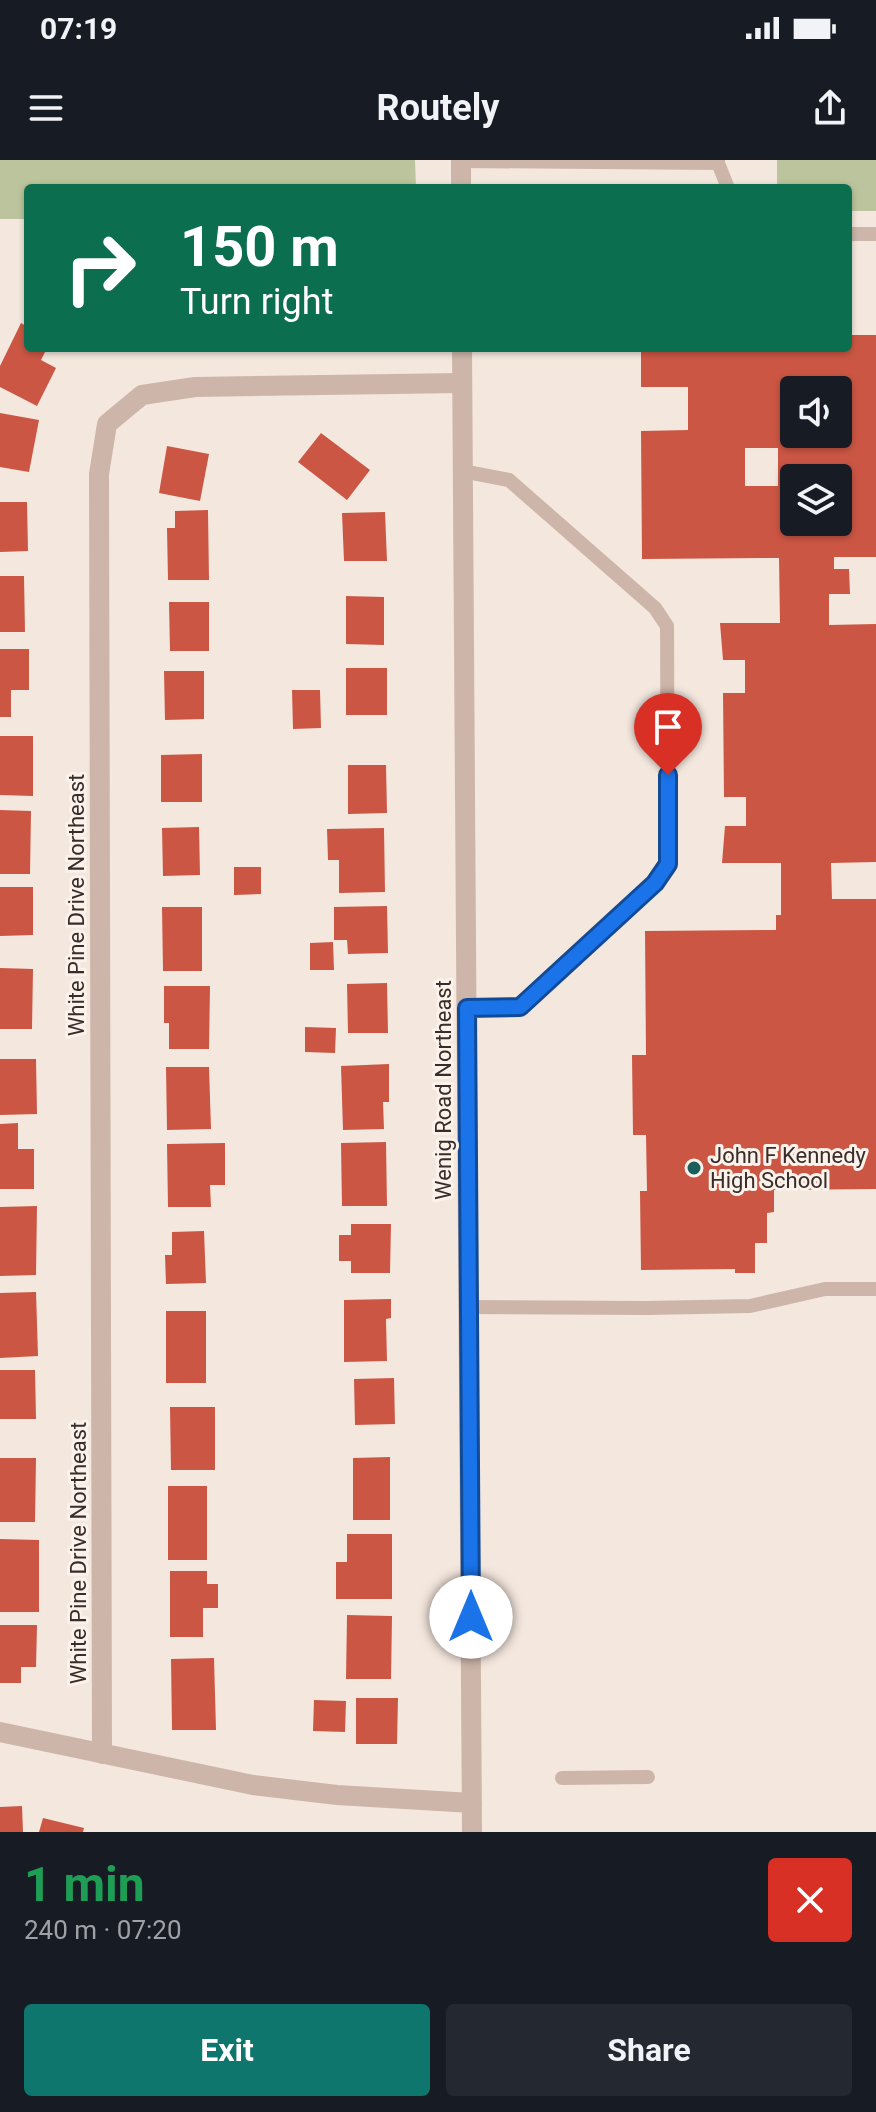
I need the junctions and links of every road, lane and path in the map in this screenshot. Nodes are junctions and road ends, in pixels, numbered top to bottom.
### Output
1 (461, 160) edge
2 (718, 161) edge
3 (461, 184) edge
4 (727, 184) edge
5 (852, 234) edge
6 (876, 234) edge
7 (462, 352) edge
8 (462, 383) junction
9 (462, 471) junction
10 (467, 1008) junction
11 (876, 1289) edge
12 (469, 1307) junction
13 (0, 1732) edge
14 (102, 1754) junction
15 (648, 1777) dead end
16 (562, 1778) dead end
17 (472, 1803) junction
18 (472, 1832) edge

1 - 2 lane
1 - 3 street
2 - 4 lane
5 - 6 lane
7 - 8 street, Wenig Road Northeast
8 - 9 street, Wenig Road Northeast
8 - 14 street, White Pine Drive Northeast
9 - 10 street, Wenig Road Northeast
9 - 10 lane
10 - 12 street, Wenig Road Northeast
11 - 12 lane
12 - 17 street, Wenig Road Northeast
13 - 14 street
14 - 17 street
15 - 16 lane
17 - 18 street, Wenig Road Northeast

